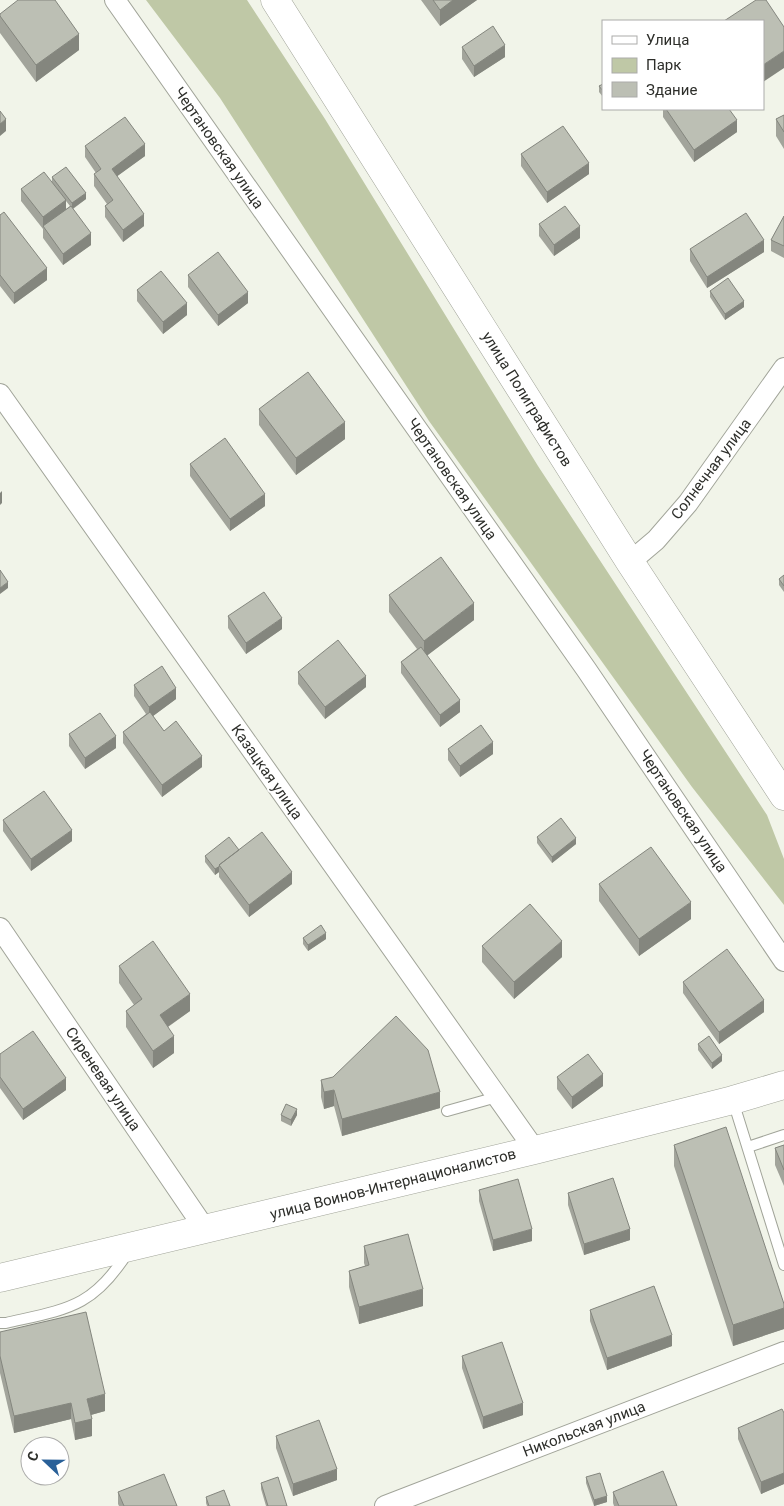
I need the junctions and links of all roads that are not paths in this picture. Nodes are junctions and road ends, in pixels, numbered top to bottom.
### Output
1 (114, 0) edge
2 (275, 0) edge
3 (784, 368) edge
4 (0, 394) edge
5 (630, 562) junction
6 (784, 796) edge
7 (0, 928) edge
8 (784, 961) edge
9 (784, 1085) edge
10 (497, 1097) junction
11 (733, 1100) junction
12 (447, 1111) dead end
13 (784, 1135) edge
14 (748, 1147) junction
15 (535, 1150) junction
16 (205, 1229) junction
17 (132, 1246) junction
18 (784, 1266) edge
19 (0, 1278) edge
20 (0, 1323) edge
21 (784, 1352) edge
22 (384, 1506) edge

1 - 8 street, Чертановская улица
2 - 5 street, улица Полиграфистов
3 - 5 street, Солнечная улица
4 - 10 street, Казацкая улица
5 - 6 street, улица Полиграфистов
7 - 16 street, Сиреневая улица
9 - 11 street, улица Воинов-Интернационалистов
10 - 12 lane
10 - 15 street, Казацкая улица
11 - 14 lane
11 - 15 street, улица Воинов-Интернационалистов
13 - 14 lane
14 - 18 lane
15 - 16 street, улица Воинов-Интернационалистов
16 - 17 street, улица Воинов-Интернационалистов
17 - 19 street, улица Воинов-Интернационалистов
17 - 20 lane
21 - 22 street, Никольская улица

